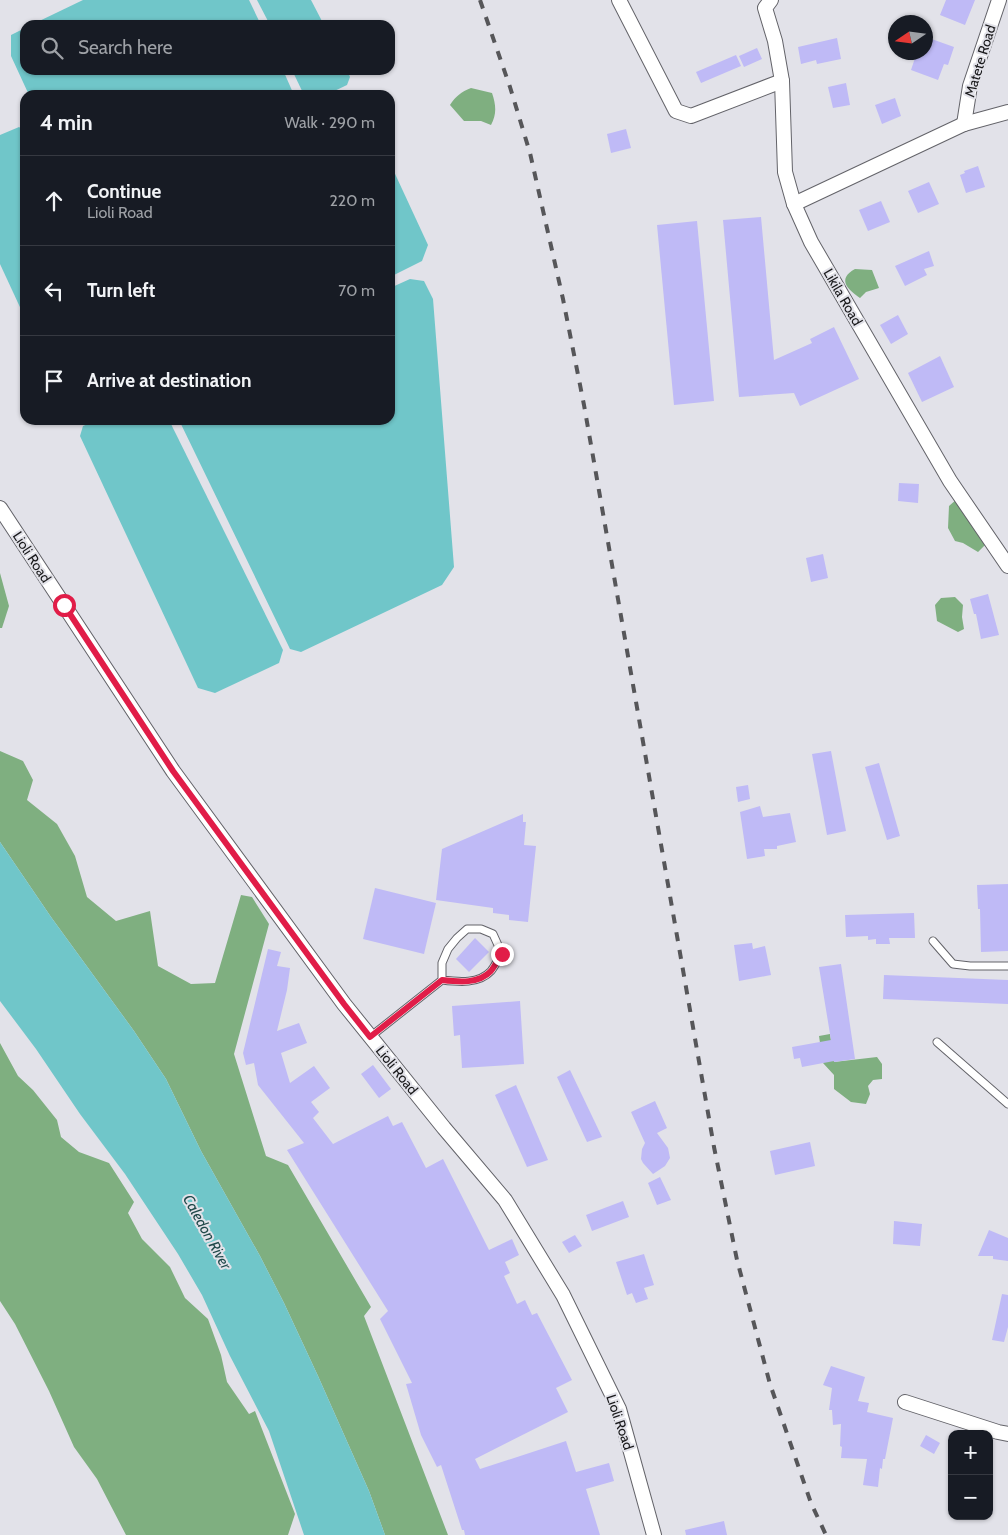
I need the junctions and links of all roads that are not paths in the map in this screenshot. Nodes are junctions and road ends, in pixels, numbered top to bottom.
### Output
1 (619, 0) edge
2 (771, 0) edge
3 (999, 0) edge
4 (782, 81) junction
5 (1008, 112) edge
6 (964, 124) junction
7 (794, 204) junction
8 (0, 508) edge
9 (1008, 566) edge
10 (933, 941) dead end
11 (1008, 966) edge
12 (442, 980) junction
13 (370, 1037) junction
14 (938, 1042) dead end
15 (1008, 1104) edge
16 (905, 1402) dead end
17 (1008, 1434) edge
18 (654, 1535) edge

1 - 4 street
2 - 4 street, Likila Road
3 - 6 street, Matete Road
4 - 7 street, Likila Road
5 - 6 street
6 - 7 street
7 - 9 street, Likila Road
8 - 13 street, Lioli Road
10 - 11 lane
12 - 12 lane
12 - 13 lane
13 - 18 street, Lioli Road
14 - 15 lane
16 - 17 street

